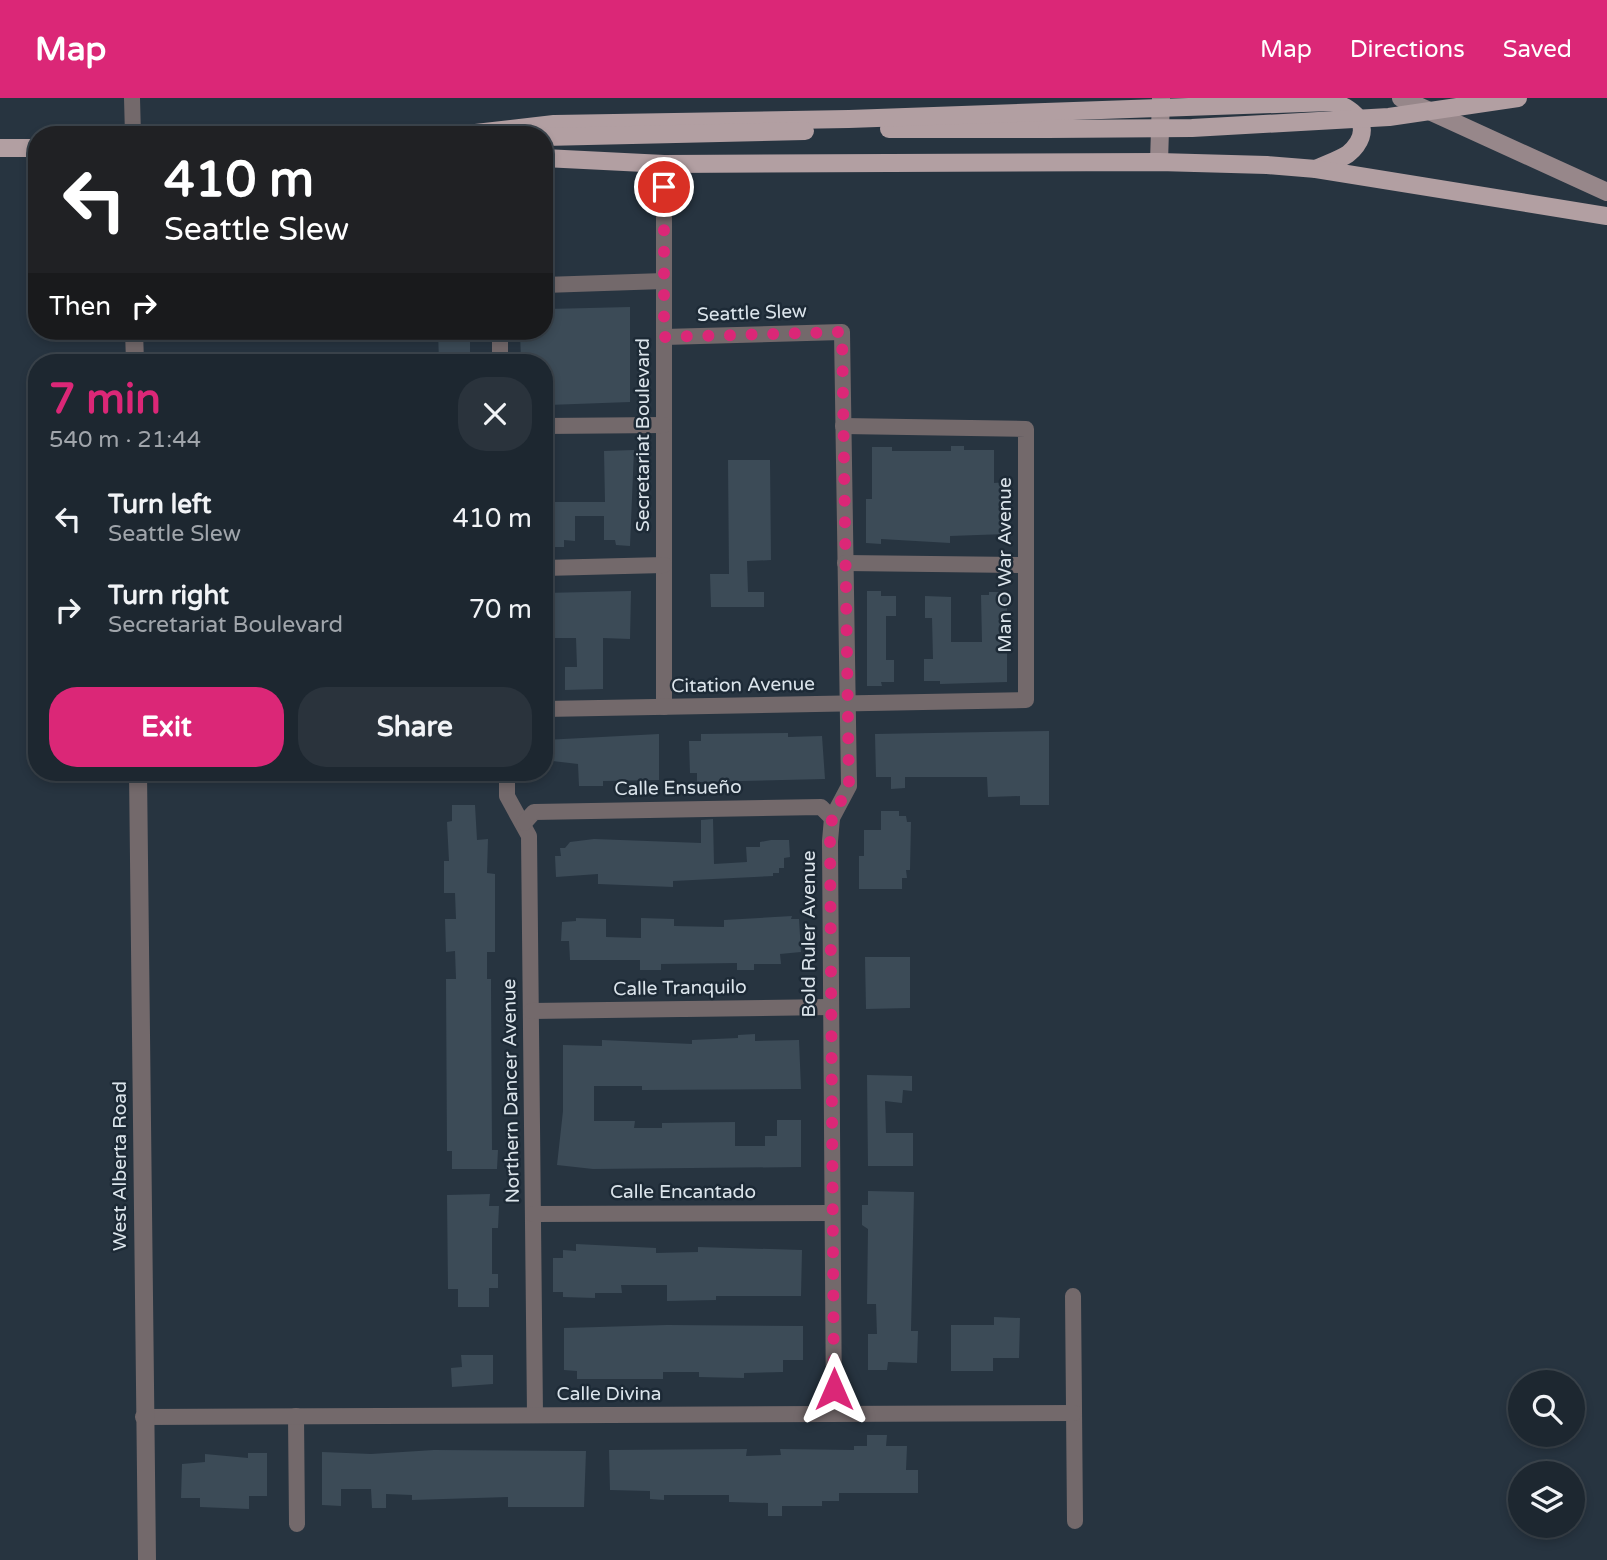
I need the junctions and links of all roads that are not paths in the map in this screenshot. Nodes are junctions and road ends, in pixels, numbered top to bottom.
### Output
1 (132, 98) edge
2 (1401, 98) edge
3 (1518, 98) edge
4 (1161, 102) edge
5 (132, 126) edge
6 (537, 126) edge
7 (553, 137) edge
8 (0, 148) edge
9 (28, 148) edge
10 (553, 158) edge
11 (1159, 162) junction
12 (664, 164) junction
13 (1316, 169) junction
14 (1607, 192) edge
15 (1607, 216) edge
16 (664, 281) junction
17 (553, 285) edge
18 (842, 332) joint
19 (664, 337) junction
20 (664, 425) junction
21 (553, 426) edge
22 (843, 426) junction
23 (845, 564) junction
24 (664, 565) junction
25 (1026, 565) junction
26 (553, 568) edge
27 (1026, 700) joint
28 (847, 704) junction
29 (664, 707) junction
30 (553, 709) edge
31 (138, 781) edge
32 (507, 781) edge
33 (832, 818) junction
34 (524, 823) junction
35 (831, 1007) junction
36 (531, 1012) junction
37 (832, 1213) junction
38 (533, 1214) junction
39 (1073, 1296) dead end
40 (1074, 1413) junction
41 (834, 1414) junction
42 (535, 1415) junction
43 (296, 1416) junction
44 (143, 1417) junction
45 (1075, 1521) dead end
46 (297, 1524) dead end
47 (147, 1560) edge

1 - 5 street
2 - 14 main road
3 - 7 main road, bridge
4 - 6 main road
4 - 11 main road
4 - 13 main road
8 - 9 main road
10 - 12 main road
11 - 12 main road
11 - 13 main road
12 - 16 street, Secretariat Boulevard
13 - 15 main road
16 - 17 street
16 - 19 street, Secretariat Boulevard
18 - 19 street, Seattle Slew
18 - 22 street, Bold Ruler Avenue
19 - 20 street, Secretariat Boulevard
20 - 21 street
20 - 24 street, Secretariat Boulevard
22 - 23 street, Bold Ruler Avenue
22 - 25 street, Man O War Avenue
23 - 25 street
23 - 28 street, Bold Ruler Avenue
24 - 26 street
24 - 29 street, Secretariat Boulevard
25 - 27 street, Man O War Avenue
27 - 28 street, Citation Avenue
28 - 29 street, Citation Avenue
28 - 33 street, Bold Ruler Avenue
29 - 30 street, Citation Avenue
31 - 44 street, West Alberta Road
32 - 34 street, Northern Dancer Avenue
33 - 34 street, Calle Ensueño
33 - 35 street, Bold Ruler Avenue
34 - 36 street, Northern Dancer Avenue
35 - 36 street, Calle Tranquilo
35 - 37 street, Bold Ruler Avenue
36 - 38 street, Northern Dancer Avenue
37 - 38 street, Calle Encantado
37 - 41 street, Bold Ruler Avenue
38 - 42 street, Northern Dancer Avenue
39 - 40 street
40 - 41 street, Calle Divina
40 - 45 street
41 - 42 street, Calle Divina
42 - 43 street, Calle Divina
43 - 44 street, Calle Divina
43 - 46 street
44 - 47 street, West Alberta Road

